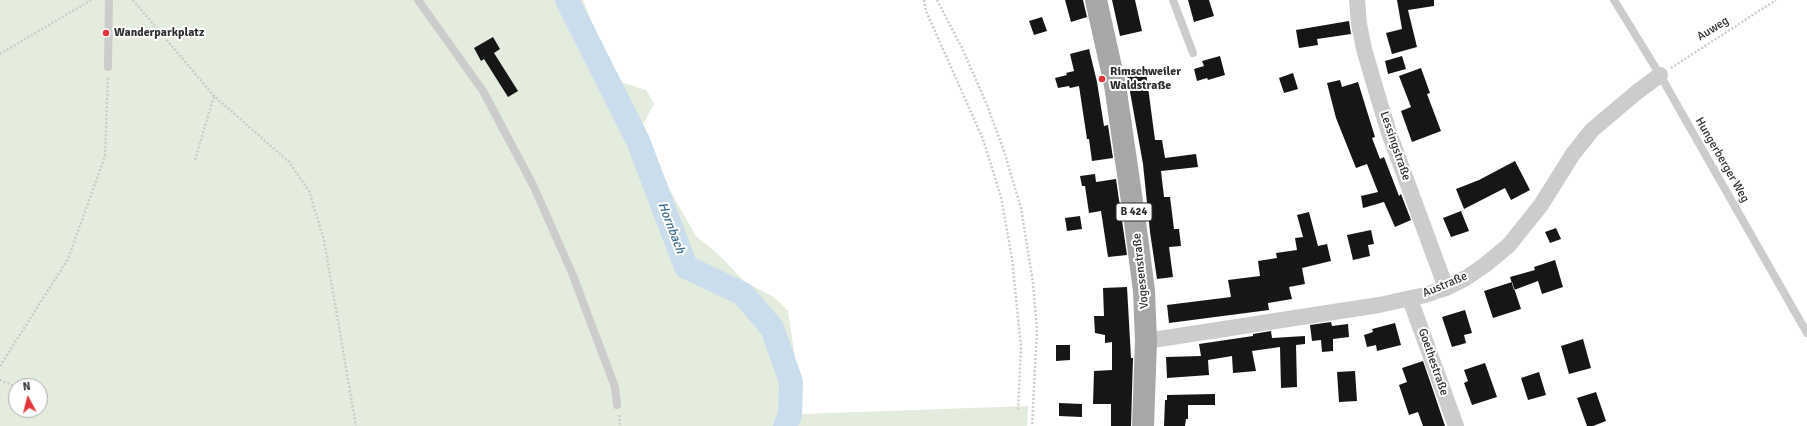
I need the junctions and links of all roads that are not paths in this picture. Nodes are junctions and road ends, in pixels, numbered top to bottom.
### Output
1 (109, 0) edge
2 (418, 0) edge
3 (1096, 0) edge
4 (1174, 0) edge
5 (1357, 0) edge
6 (1614, 0) edge
7 (1192, 53) dead end
8 (108, 67) road end
9 (1660, 75) junction
10 (1446, 288) junction
11 (1410, 299) junction
12 (1807, 333) edge
13 (1146, 341) junction
14 (617, 405) dead end
15 (1144, 426) edge
16 (1456, 426) edge

1 - 8 lane
2 - 14 lane
3 - 13 main road, Vogesenstraße / B 424
4 - 7 lane
5 - 10 street, Lessingstraße
6 - 9 lane, Hungerberger Weg
9 - 10 street, Austraße
9 - 12 lane, Hungerberger Weg
10 - 11 street, Austraße
11 - 13 street, Austraße
11 - 16 street, Goethestraße
13 - 15 main road, Vogesenstraße / B 424

